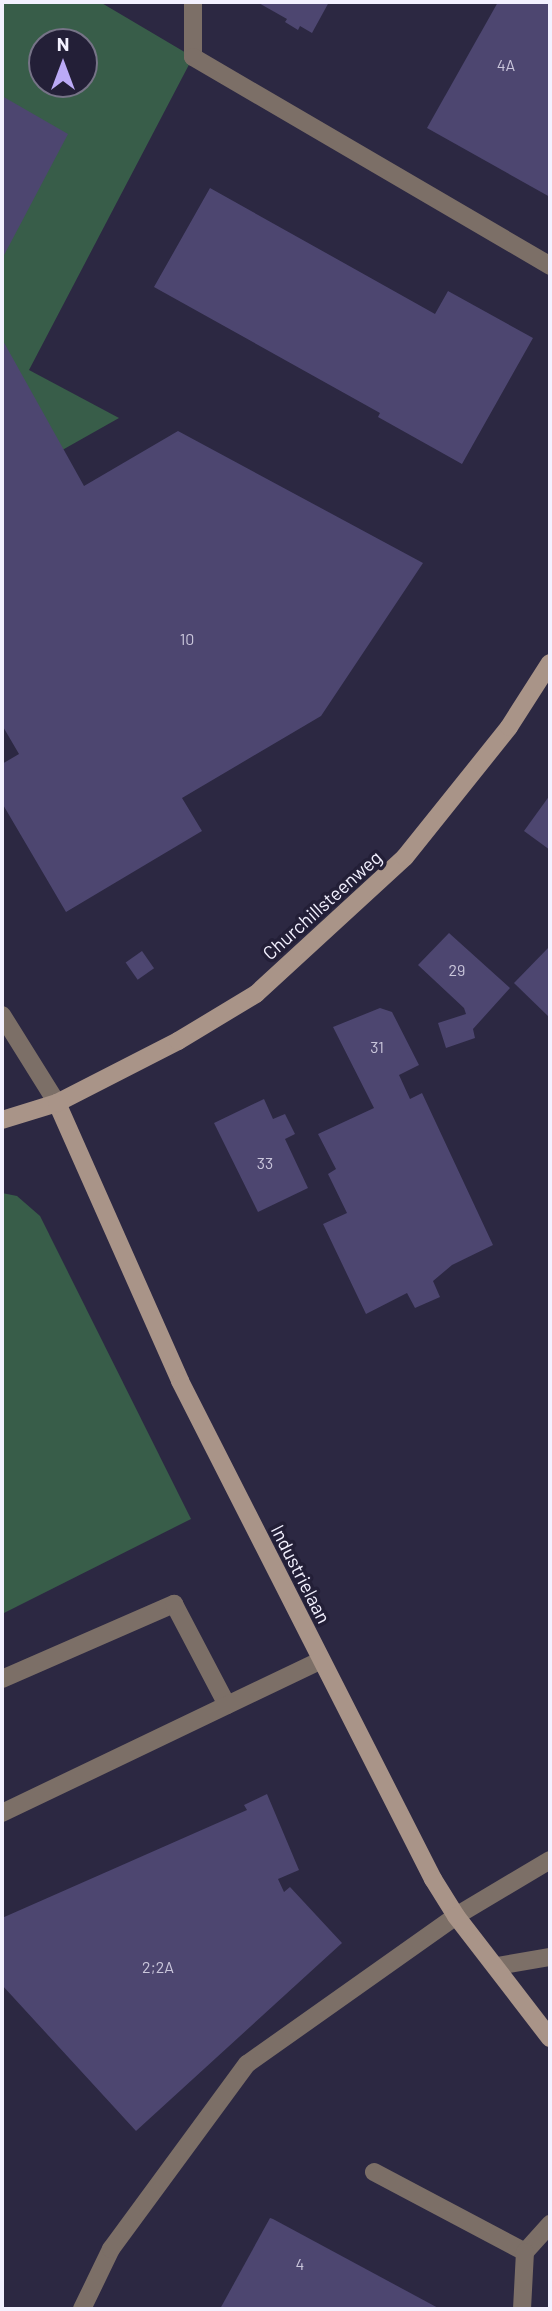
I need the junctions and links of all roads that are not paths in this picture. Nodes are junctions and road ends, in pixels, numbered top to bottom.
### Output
1 (193, 2) edge
2 (550, 266) edge
3 (550, 663) edge
4 (2, 1015) edge
5 (57, 1103) junction
6 (2, 1120) edge
7 (321, 1660) junction
8 (2, 1679) edge
9 (227, 1705) junction
10 (2, 1814) edge
11 (550, 1860) edge
12 (456, 1916) junction
13 (550, 1957) edge
14 (497, 1966) junction
15 (550, 2038) edge
16 (374, 2172) dead end
17 (550, 2224) edge
18 (525, 2252) junction
19 (82, 2309) edge
20 (522, 2309) edge

1 - 2 street
3 - 5 street, Churchillsteenweg
4 - 5 street
5 - 6 street, Churchillsteenweg
5 - 7 street, Industrielaan
7 - 9 street
7 - 12 street, Industrielaan
8 - 9 street
9 - 10 street
11 - 12 street
12 - 14 street, Industrielaan
12 - 19 street
13 - 14 street
14 - 15 street, Industrielaan
16 - 18 street
17 - 18 street
18 - 20 street

